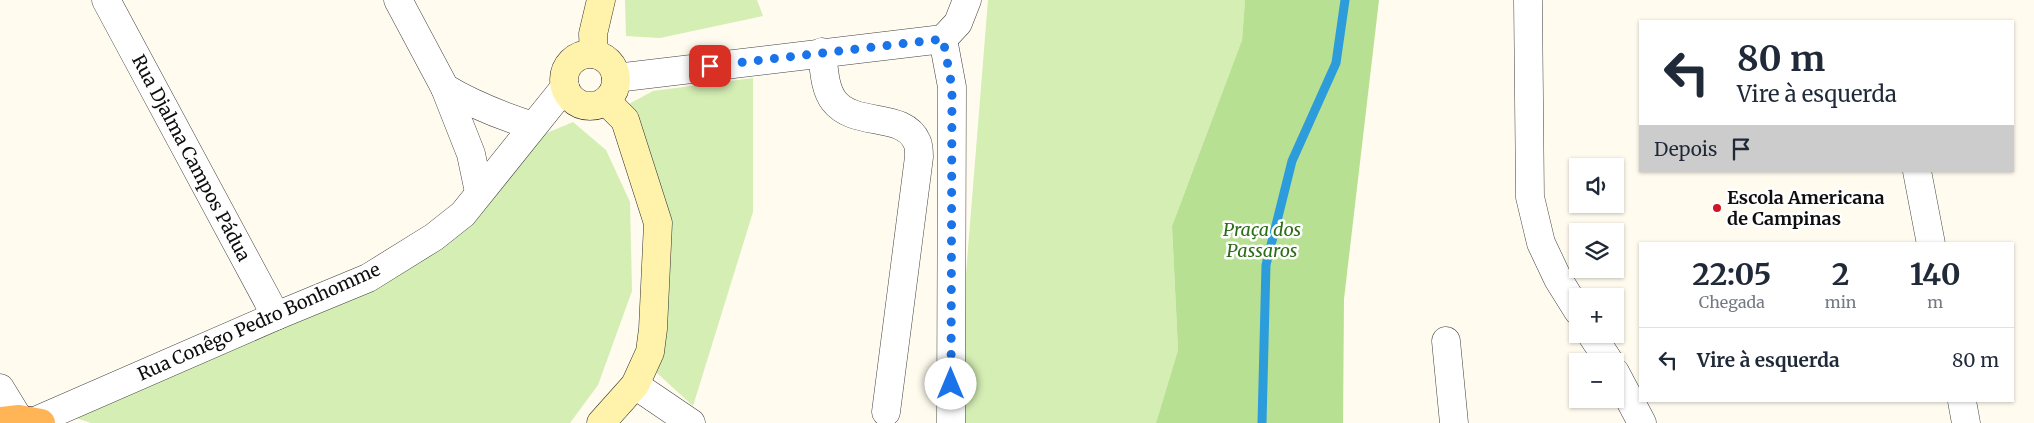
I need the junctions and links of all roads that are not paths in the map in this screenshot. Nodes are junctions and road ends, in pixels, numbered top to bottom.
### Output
1 (106, 0) edge
2 (398, 0) edge
3 (601, 0) edge
4 (967, 0) edge
5 (1528, 0) edge
6 (943, 39) junction
7 (822, 52) junction
8 (594, 54) junction
9 (565, 87) junction
10 (444, 88) junction
11 (611, 89) junction
12 (533, 126) junction
13 (1917, 172) edge
14 (479, 192) junction
15 (1931, 242) edge
16 (1569, 297) edge
17 (276, 316) junction
18 (1446, 341) dead end
19 (635, 385) junction
20 (0, 388) edge
21 (1624, 389) edge
22 (1962, 402) edge
23 (886, 412) dead end
24 (24, 421) edge
25 (601, 423) edge
26 (691, 423) edge
27 (951, 423) edge
28 (1454, 423) edge
29 (1642, 423) edge
30 (1966, 423) edge

1 - 17 street, Rua Djalma Campos Pádua
2 - 10 street
3 - 8 main road
4 - 6 street
5 - 16 street
6 - 7 street
6 - 27 street
7 - 11 street
7 - 23 street
8 - 9 main road
8 - 11 main road
9 - 11 main road
9 - 12 street, Rua Conêgo Pedro Bonhomme
10 - 12 street
10 - 14 street
11 - 19 main road
12 - 14 street, Rua Conêgo Pedro Bonhomme
13 - 15 street
14 - 17 street, Rua Conêgo Pedro Bonhomme
17 - 24 street, Rua Conêgo Pedro Bonhomme
18 - 28 street
19 - 25 main road
19 - 26 street
20 - 24 street
21 - 29 street
22 - 30 street

